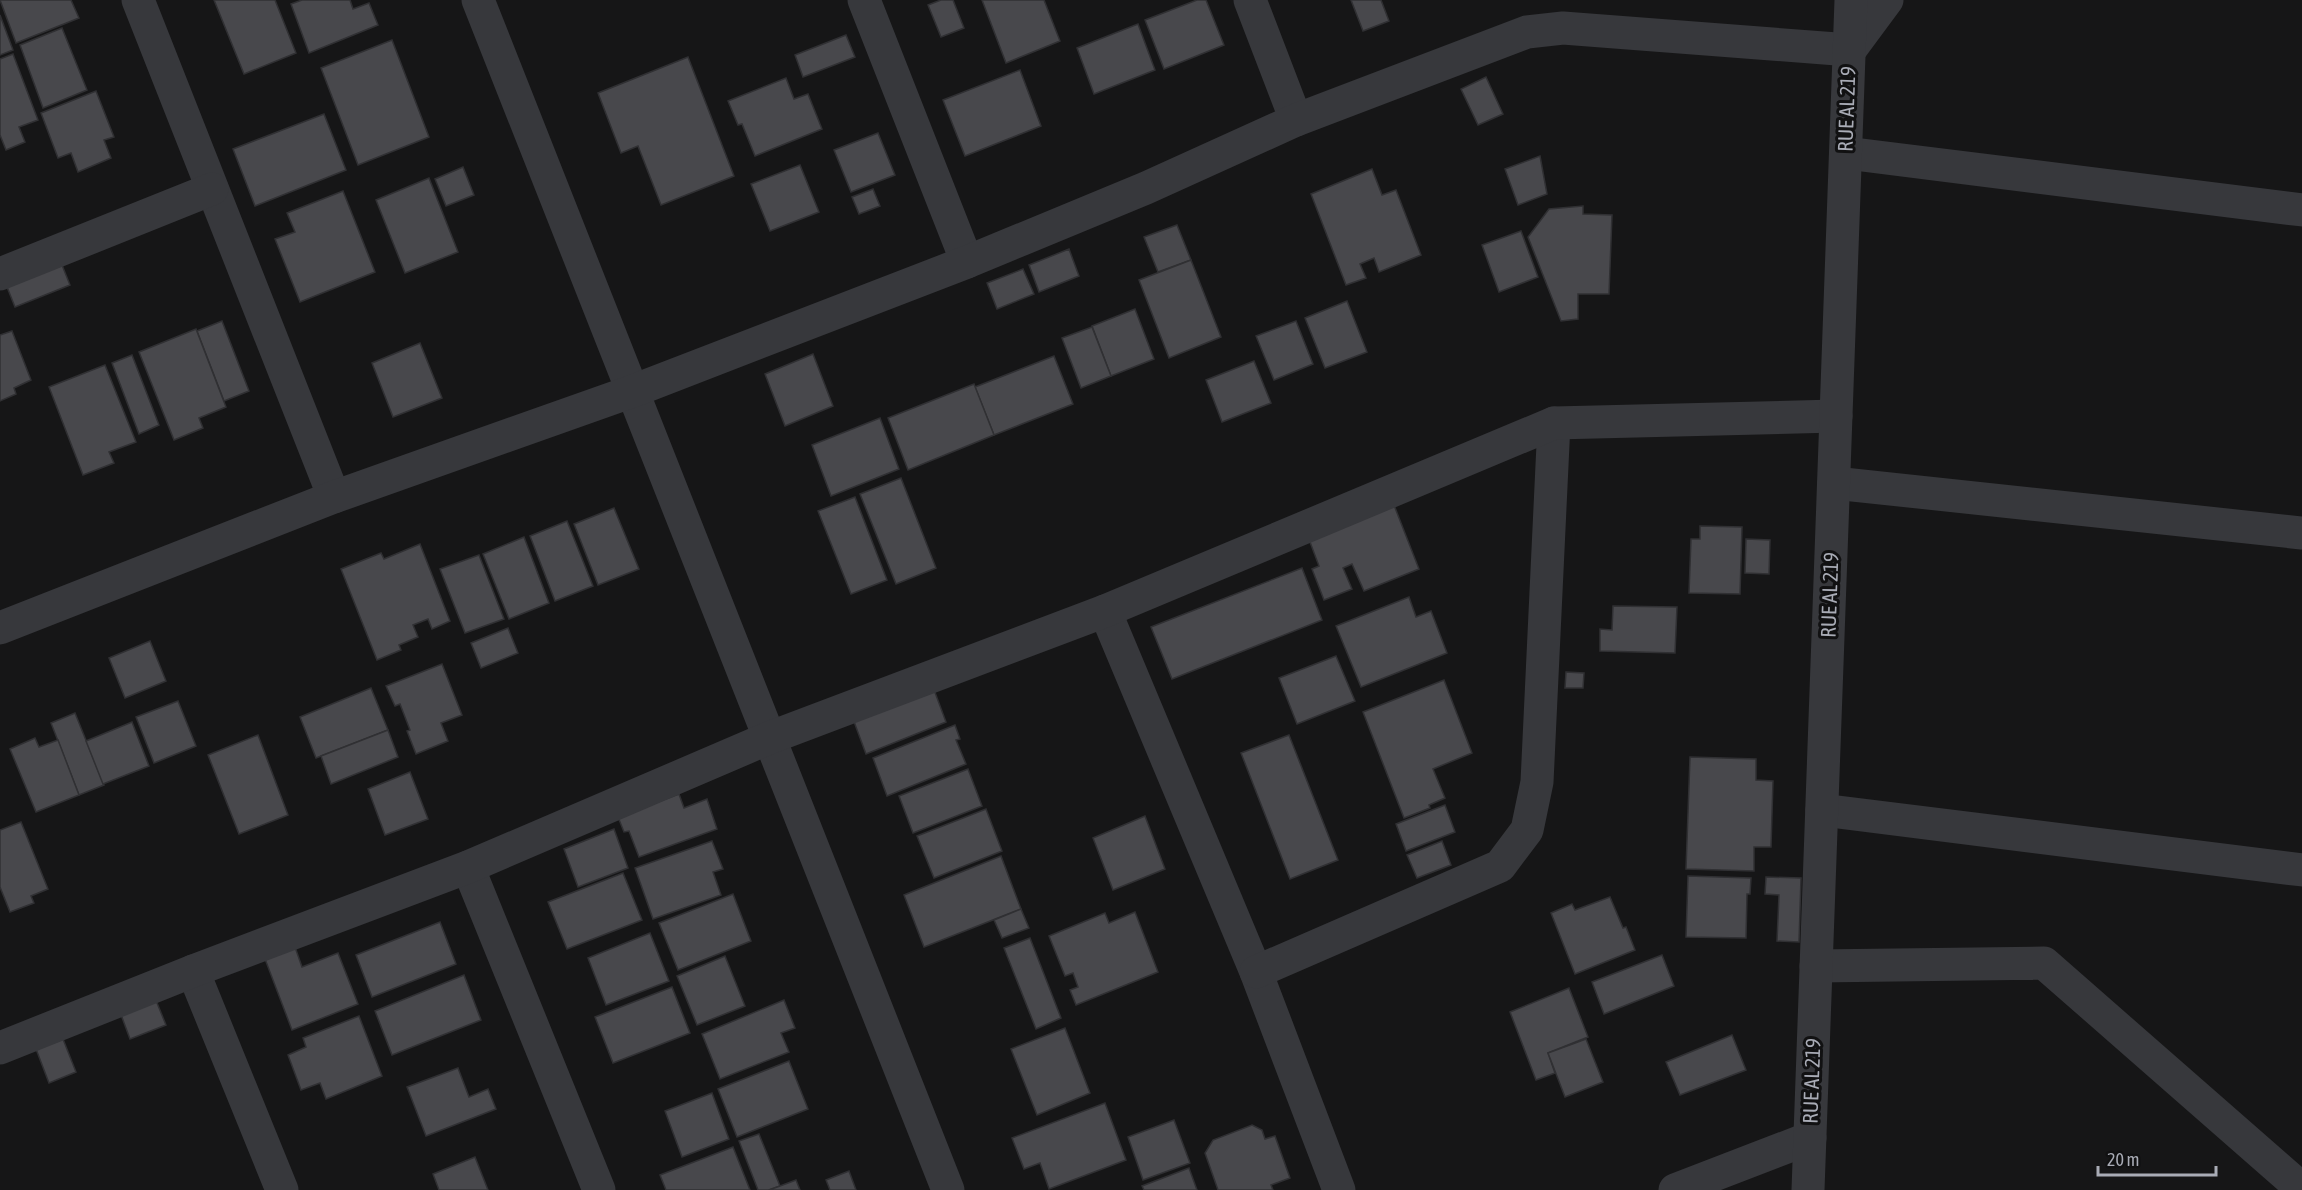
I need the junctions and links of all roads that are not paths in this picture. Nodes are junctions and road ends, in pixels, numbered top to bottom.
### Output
1 (138, 0) edge
2 (478, 0) edge
3 (864, 0) edge
4 (1250, 0) edge
5 (1851, 0) edge
6 (1887, 0) edge
7 (1850, 50) junction
8 (1296, 120) junction
9 (1846, 153) junction
10 (212, 189) junction
11 (2302, 210) edge
12 (967, 262) junction
13 (0, 274) edge
14 (633, 391) junction
15 (1836, 416) junction
16 (1554, 423) junction
17 (1834, 483) junction
18 (334, 497) junction
19 (2302, 533) edge
20 (1105, 611) junction
21 (0, 628) edge
22 (769, 738) junction
23 (1822, 810) junction
24 (468, 867) junction
25 (2302, 870) edge
26 (1816, 966) junction
27 (193, 971) junction
28 (1256, 972) junction
29 (0, 1048) edge
30 (1810, 1138) junction
31 (2302, 1189) edge
32 (282, 1190) edge
33 (599, 1190) edge
34 (948, 1190) edge
35 (1339, 1190) edge
36 (1675, 1190) edge
37 (1808, 1190) edge

1 - 10 street
2 - 14 street
3 - 12 street
4 - 8 street
5 - 7 street, RUE AL 219
6 - 7 street
7 - 8 street
7 - 9 street, RUE AL 219
8 - 12 street
9 - 11 street
9 - 15 street, RUE AL 219
10 - 13 street
10 - 18 street
12 - 14 street
14 - 18 street
14 - 22 street
15 - 16 street
15 - 17 street, RUE AL 219
16 - 20 street
16 - 28 street
17 - 19 street
17 - 23 street, RUE AL 219
18 - 21 street
20 - 22 street
20 - 28 street
22 - 24 street
22 - 34 street
23 - 25 street
23 - 26 street, RUE AL 219
24 - 27 street
24 - 33 street
26 - 30 street, RUE AL 219
26 - 31 street
27 - 29 street
27 - 32 street
28 - 35 street
30 - 36 street
30 - 37 street, RUE AL 219

